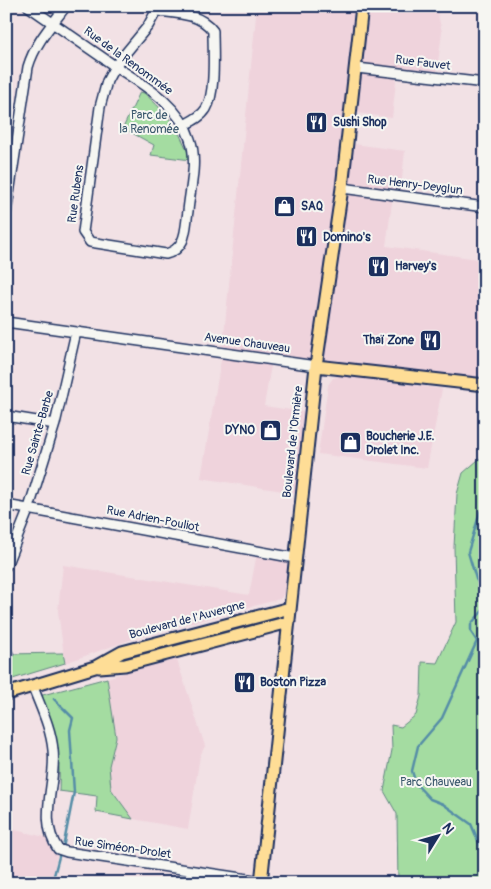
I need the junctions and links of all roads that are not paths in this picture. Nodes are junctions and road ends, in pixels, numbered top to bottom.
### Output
1 (28, 6) edge
2 (66, 6) edge
3 (362, 6) edge
4 (158, 8) edge
5 (53, 23) junction
6 (115, 66) junction
7 (357, 68) junction
8 (485, 84) edge
9 (184, 125) junction
10 (342, 188) junction
11 (485, 206) edge
12 (6, 214) edge
13 (6, 322) edge
14 (76, 332) junction
15 (316, 366) junction
16 (485, 385) edge
17 (6, 416) edge
18 (55, 424) junction
19 (6, 504) edge
20 (29, 508) junction
21 (295, 558) junction
22 (6, 566) edge
23 (290, 608) junction
24 (289, 622) junction
25 (95, 667) junction
26 (33, 687) junction
27 (6, 694) edge
28 (262, 882) edge

1 - 5 street, Rue de la Renommée
2 - 5 street
3 - 7 main road, Boulevard de l'Ormière
4 - 6 street, Rue Rubens
4 - 9 street
5 - 6 street, Rue de la Renommée
5 - 12 street
6 - 9 street, Rue de la Renommée
6 - 9 street, Rue Rubens
7 - 8 street, Rue Fauvet
7 - 10 main road, Boulevard de l'Ormière
10 - 11 street, Rue Henry-Deyglun
10 - 15 main road, Boulevard de l'Ormière
13 - 14 street, Avenue Chauveau
14 - 15 street, Avenue Chauveau
14 - 18 street, Rue Sainte-Barbe
15 - 16 main road, Avenue Chauveau
15 - 21 main road, Boulevard de l'Ormière
17 - 18 street
18 - 20 street, Rue Sainte-Barbe
19 - 20 street, Rue Adrien-Pouliot
20 - 21 street, Rue Adrien-Pouliot
20 - 22 street, Rue Sainte-Barbe
21 - 23 main road, Boulevard de l'Ormière
23 - 24 main road, Boulevard de l'Ormière
23 - 25 main road, Boulevard de l'Auvergne
24 - 25 main road, Boulevard de l'Auvergne
24 - 28 main road, Boulevard de l'Ormière
25 - 26 main road, Boulevard de l'Auvergne
26 - 27 main road, Boulevard de l'Auvergne
26 - 28 street, Rue Siméon-Drolet

